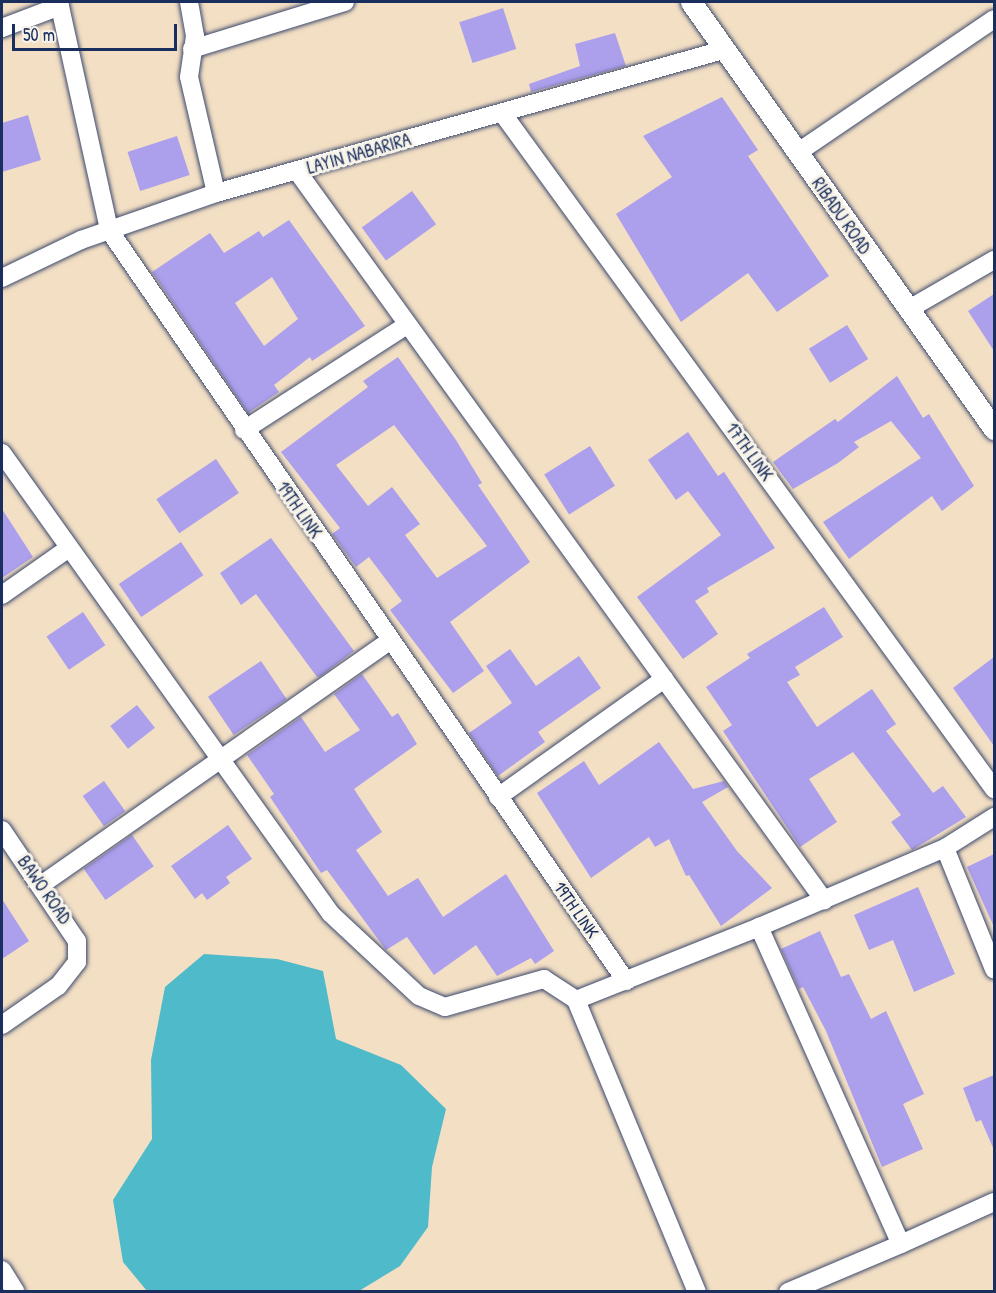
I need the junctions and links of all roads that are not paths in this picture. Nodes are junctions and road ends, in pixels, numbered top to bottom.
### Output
1 (189, 2) edge
2 (342, 2) edge
3 (691, 2) edge
4 (60, 4) edge
5 (994, 19) edge
6 (2, 28) edge
7 (192, 49) junction
8 (723, 50) junction
9 (503, 114) junction
10 (798, 153) junction
11 (297, 171) junction
12 (216, 193) junction
13 (109, 230) junction
14 (994, 260) edge
15 (2, 278) edge
16 (909, 309) junction
17 (407, 325) junction
18 (994, 429) edge
19 (244, 430) junction
20 (2, 453) edge
21 (69, 548) junction
22 (2, 595) edge
23 (390, 641) junction
24 (664, 679) junction
25 (221, 760) junction
26 (994, 789) edge
27 (498, 797) junction
28 (994, 817) edge
29 (2, 830) edge
30 (945, 849) junction
31 (41, 885) junction
32 (824, 900) junction
33 (759, 927) junction
34 (994, 969) edge
35 (626, 981) junction
36 (576, 1000) junction
37 (2, 1025) edge
38 (994, 1202) edge
39 (901, 1244) junction
40 (2, 1270) edge
41 (16, 1292) edge
42 (697, 1292) edge
43 (788, 1292) edge

1 - 7 street
2 - 7 street
3 - 8 street, RIBADU ROAD
4 - 6 street
4 - 13 street, 19TH LINK
5 - 10 street
7 - 12 street
8 - 9 street, LAYIN NABARIRA
8 - 10 street, RIBADU ROAD
9 - 11 street, LAYIN NABARIRA
9 - 26 street, 17TH LINK
10 - 16 street, RIBADU ROAD
11 - 12 street, LAYIN NABARIRA
11 - 17 street
12 - 13 street, LAYIN NABARIRA
13 - 15 street, LAYIN NABARIRA
13 - 19 street, 19TH LINK
14 - 16 street
16 - 18 street, RIBADU ROAD
17 - 19 street
17 - 24 street
19 - 23 street, 19TH LINK
20 - 21 street
21 - 22 street
21 - 25 street
23 - 25 street
23 - 27 street, 19TH LINK
24 - 27 street
24 - 32 street
25 - 31 street
25 - 36 street
27 - 35 street, 19TH LINK
28 - 30 street
29 - 31 street, BAWO ROAD
30 - 32 street
30 - 34 street
31 - 37 street, BAWO ROAD
32 - 33 street
33 - 35 street
33 - 39 street
35 - 36 street
36 - 42 street
38 - 39 street
39 - 43 street
40 - 41 street

